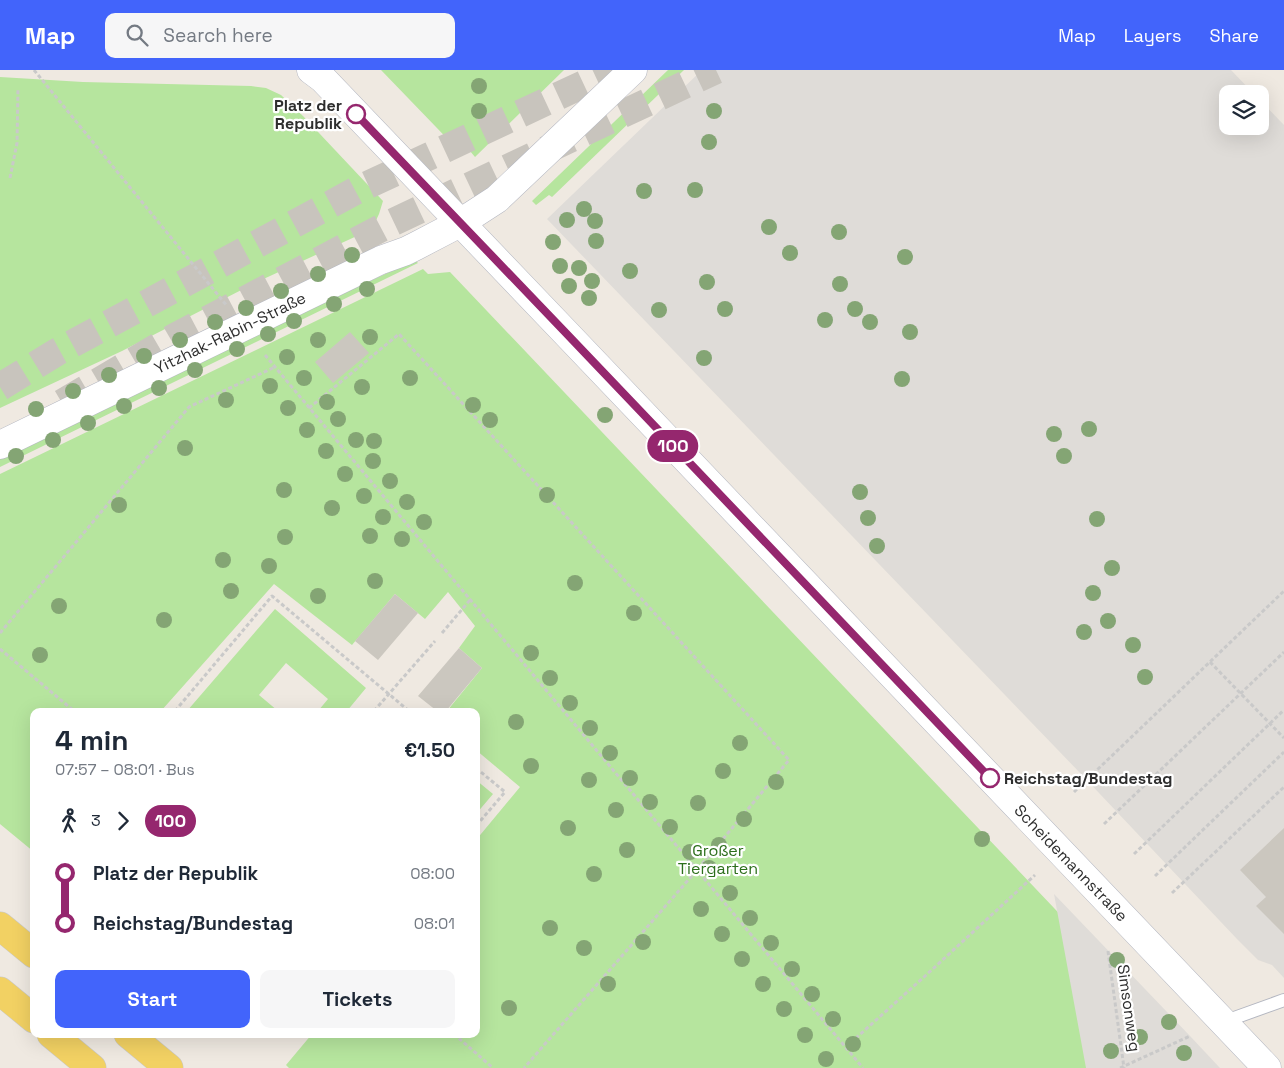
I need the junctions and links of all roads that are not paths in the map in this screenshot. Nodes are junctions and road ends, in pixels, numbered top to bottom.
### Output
1 (311, 70) edge
2 (633, 70) edge
3 (460, 223) junction
4 (0, 445) edge
5 (0, 926) edge
6 (30, 951) edge
7 (0, 991) edge
8 (1284, 1000) edge
9 (30, 1016) edge
10 (1223, 1022) junction
11 (56, 1038) edge
12 (133, 1038) edge
13 (92, 1068) edge
14 (169, 1068) edge
15 (1267, 1068) edge

1 - 3 street, Scheidemannstraße
2 - 3 street, Yitzhak-Rabin-Straße
3 - 4 street, Yitzhak-Rabin-Straße
3 - 10 street, Scheidemannstraße
5 - 6 main road
7 - 9 main road
8 - 10 lane
10 - 15 street, Scheidemannstraße
11 - 13 main road
12 - 14 main road

